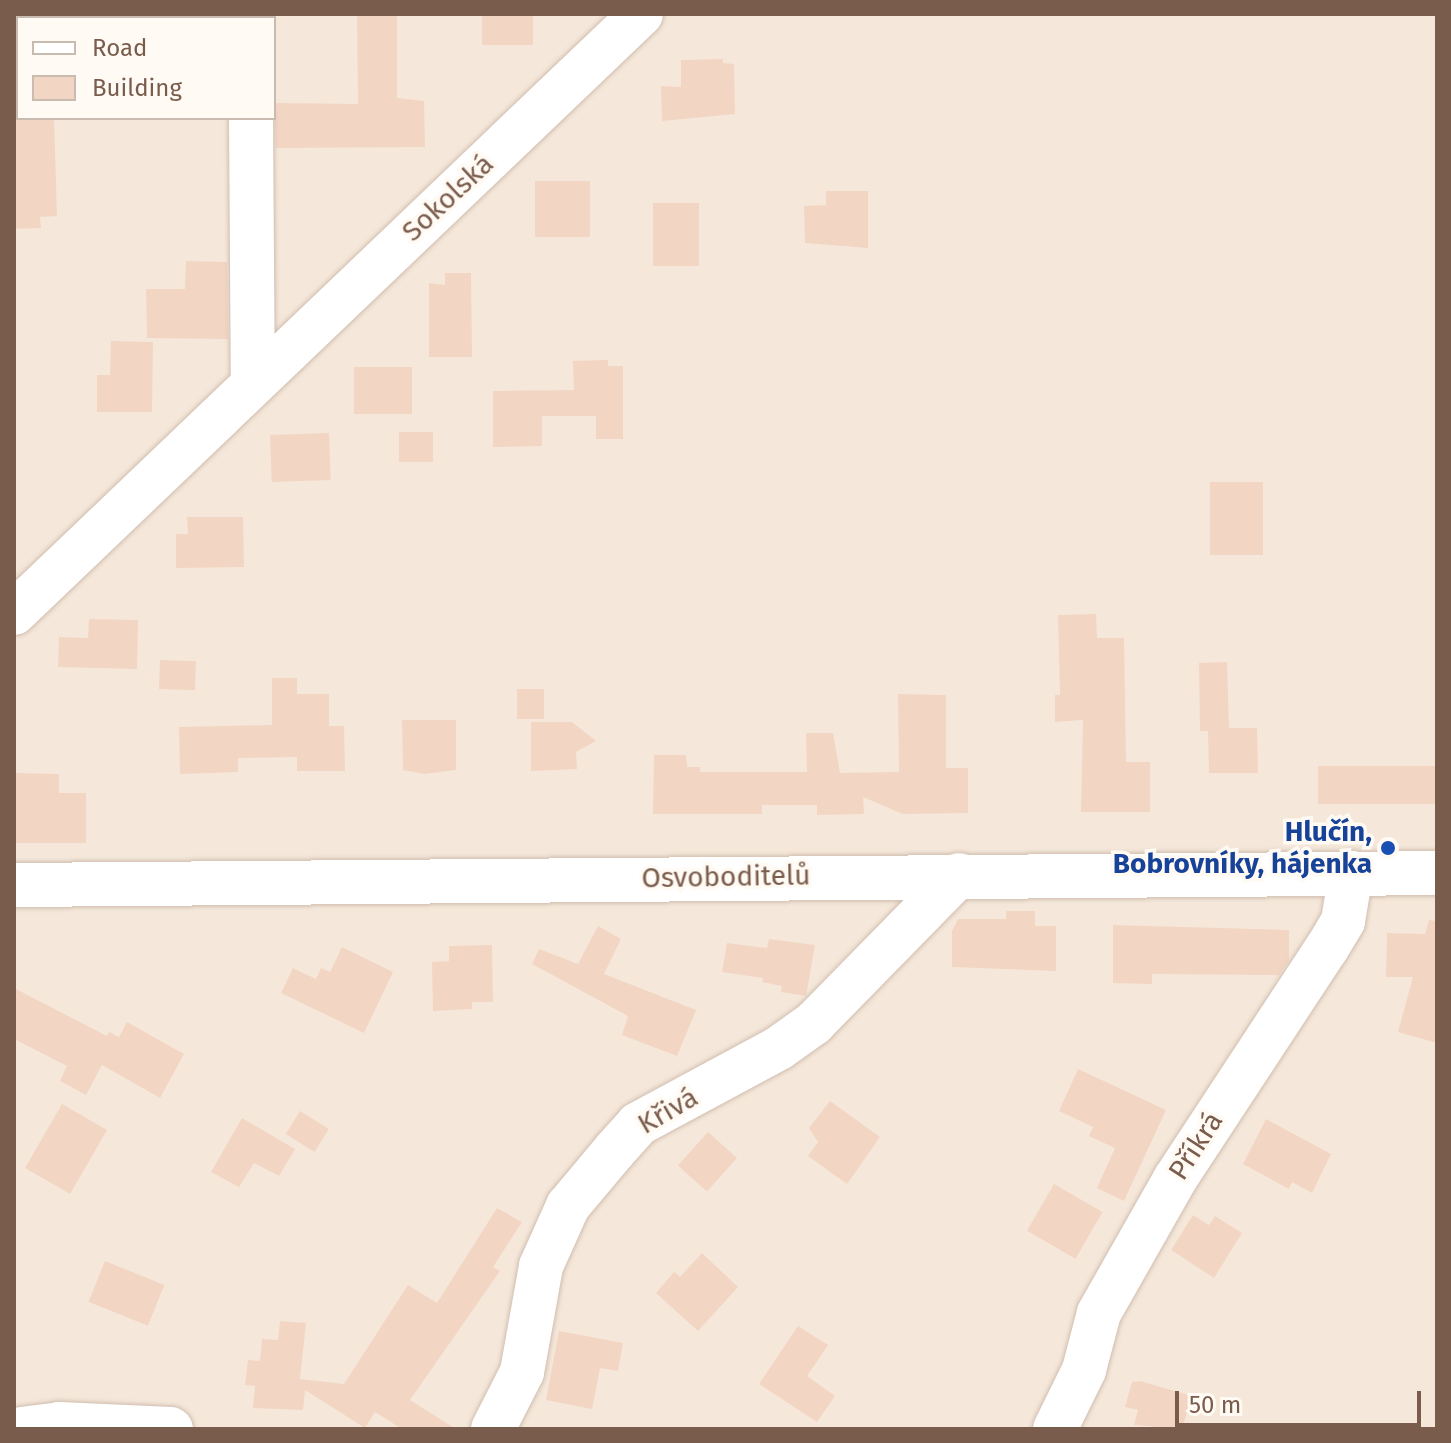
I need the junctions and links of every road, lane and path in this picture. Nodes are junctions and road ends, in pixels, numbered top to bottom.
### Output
1 (641, 14) edge
2 (251, 120) edge
3 (253, 379) junction
4 (14, 613) edge
5 (1351, 873) junction
6 (1437, 873) edge
7 (959, 875) junction
8 (14, 885) edge
9 (21, 1429) edge
10 (171, 1429) edge
11 (493, 1429) edge
12 (1055, 1429) edge

1 - 3 street, Sokolská
2 - 3 street
3 - 4 street, Sokolská
5 - 6 street, Osvoboditelů
5 - 7 street, Osvoboditelů
5 - 12 street, Příkrá
7 - 8 street, Osvoboditelů
7 - 11 street, Křivá
9 - 10 street

